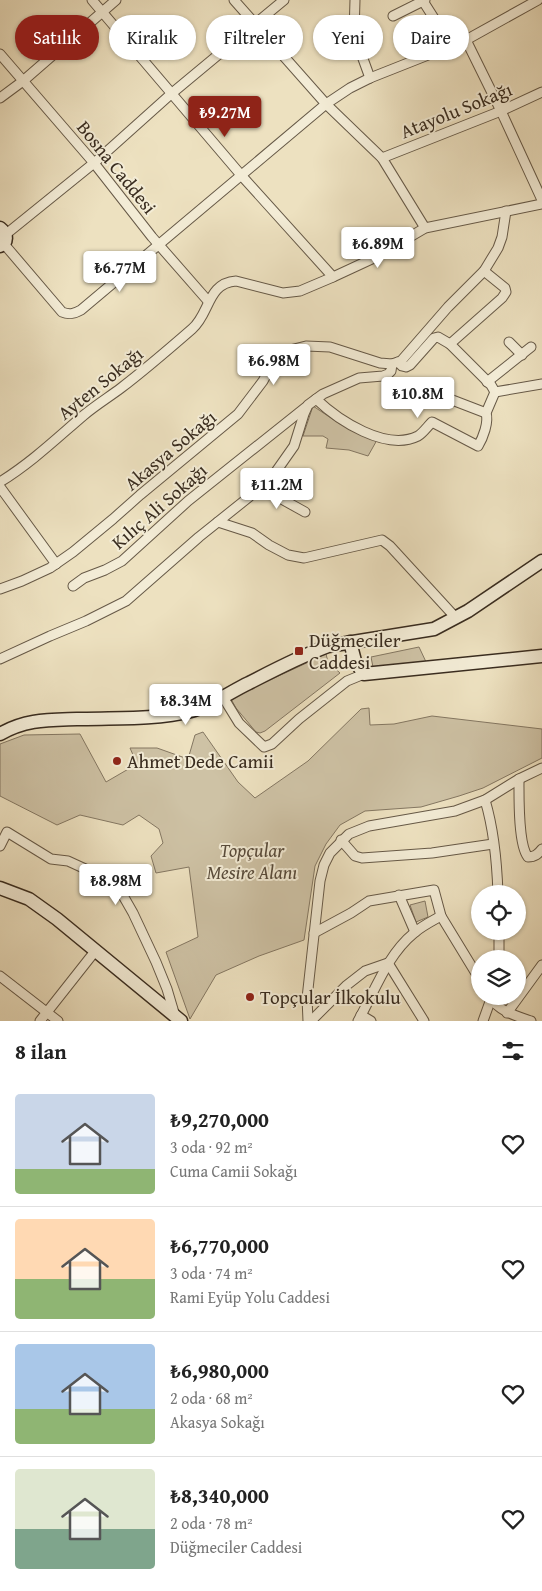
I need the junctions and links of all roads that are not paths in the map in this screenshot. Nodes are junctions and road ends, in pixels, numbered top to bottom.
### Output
1 (92, 0) edge
2 (116, 0) edge
3 (234, 0) edge
4 (284, 0) edge
5 (354, 0) edge
6 (538, 0) edge
7 (424, 1) edge
8 (102, 12) junction
9 (246, 15) edge
10 (265, 15) edge
11 (395, 15) edge
12 (433, 15) edge
13 (469, 38) edge
14 (469, 46) edge
15 (0, 54) edge
16 (211, 60) edge
17 (286, 60) edge
18 (414, 60) edge
19 (370, 78) junction
20 (23, 81) junction
21 (542, 92) edge
22 (171, 94) junction
23 (0, 98) edge
24 (326, 104) junction
25 (501, 111) junction
26 (382, 158) junction
27 (94, 163) junction
28 (241, 175) junction
29 (542, 202) edge
30 (506, 211) junction
31 (425, 228) junction
32 (2, 238) edge
33 (159, 245) junction
34 (484, 271) junction
35 (333, 277) junction
36 (208, 301) junction
37 (509, 342) dead end
38 (450, 344) junction
39 (531, 347) dead end
40 (522, 354) junction
41 (395, 363) junction
42 (487, 382) junction
43 (542, 384) edge
44 (495, 392) junction
45 (447, 398) dead end
46 (316, 399) junction
47 (308, 405) junction
48 (486, 413) junction
49 (0, 482) edge
50 (0, 487) edge
51 (260, 487) junction
52 (305, 512) dead end
53 (218, 522) junction
54 (542, 561) edge
55 (56, 564) junction
56 (73, 586) dead end
57 (0, 589) edge
58 (456, 618) junction
59 (350, 642) junction
60 (542, 656) edge
61 (0, 659) edge
62 (364, 674) junction
63 (223, 697) junction
64 (0, 734) edge
65 (542, 768) edge
66 (519, 779) junction
67 (485, 800) junction
68 (342, 840) junction
69 (493, 844) junction
70 (0, 846) edge
71 (542, 850) edge
72 (498, 885) edge
73 (0, 888) edge
74 (399, 895) junction
75 (441, 916) junction
76 (314, 932) junction
77 (415, 932) junction
78 (96, 950) junction
79 (388, 963) junction
80 (471, 965) edge
81 (542, 965) edge
82 (0, 976) edge
83 (489, 1005) edge
84 (498, 1005) edge
85 (47, 1012) junction
86 (507, 1013) junction
87 (359, 1018) edge
88 (178, 1019) edge
89 (40, 1021) edge
90 (58, 1021) edge
91 (309, 1021) edge
92 (371, 1021) edge
93 (424, 1021) edge
94 (483, 1021) edge
95 (531, 1021) edge

1 - 8 street
2 - 8 street
3 - 9 street
4 - 10 street
5 - 19 street
6 - 13 street
7 - 11 street
7 - 12 street
8 - 20 street
8 - 22 street
14 - 25 street
15 - 20 street, Bosna Caddesi
16 - 22 street
17 - 24 street
18 - 19 street
19 - 24 street
20 - 23 street
20 - 27 street, Bosna Caddesi
21 - 25 street, Atayolu Sokağı
22 - 27 street
22 - 28 street
24 - 26 street
24 - 28 street
25 - 26 street, Atayolu Sokağı
25 - 29 street
26 - 31 street
27 - 32 street
27 - 33 street, Bosna Caddesi
28 - 33 street
28 - 35 street
29 - 30 street
30 - 31 street
30 - 34 street
31 - 35 street
32 - 33 street
33 - 36 street, Bosna Caddesi
34 - 38 street
34 - 41 street
35 - 36 street, Ayten Sokağı
36 - 49 street, Ayten Sokağı
37 - 40 street
38 - 41 street
38 - 42 street
39 - 40 street
40 - 42 street
41 - 46 street, Kılıç Ali Sokağı
41 - 55 street, Akasya Sokağı
42 - 44 street
43 - 44 street
44 - 48 street
45 - 48 street
46 - 47 street, Kılıç Ali Sokağı
46 - 48 street
47 - 51 street
47 - 56 street, Kılıç Ali Sokağı
50 - 55 street
51 - 52 street
51 - 53 street
53 - 58 street
53 - 61 street
54 - 58 street
55 - 57 street, Akasya Sokağı
58 - 59 street
59 - 62 street
59 - 63 street
60 - 62 street
62 - 63 street
63 - 64 street
65 - 66 street
66 - 67 street
66 - 71 street
67 - 68 street
67 - 69 street
68 - 69 street
68 - 76 street
69 - 72 street
70 - 88 street
73 - 78 street
74 - 75 street
74 - 76 street
74 - 77 street
75 - 77 street
75 - 80 street
76 - 91 street
77 - 79 street
78 - 85 street
78 - 88 street
79 - 87 street
79 - 91 street
79 - 93 street
81 - 86 street
82 - 85 street
83 - 94 street
84 - 86 street
85 - 89 street
85 - 90 street
86 - 95 street
87 - 92 street

